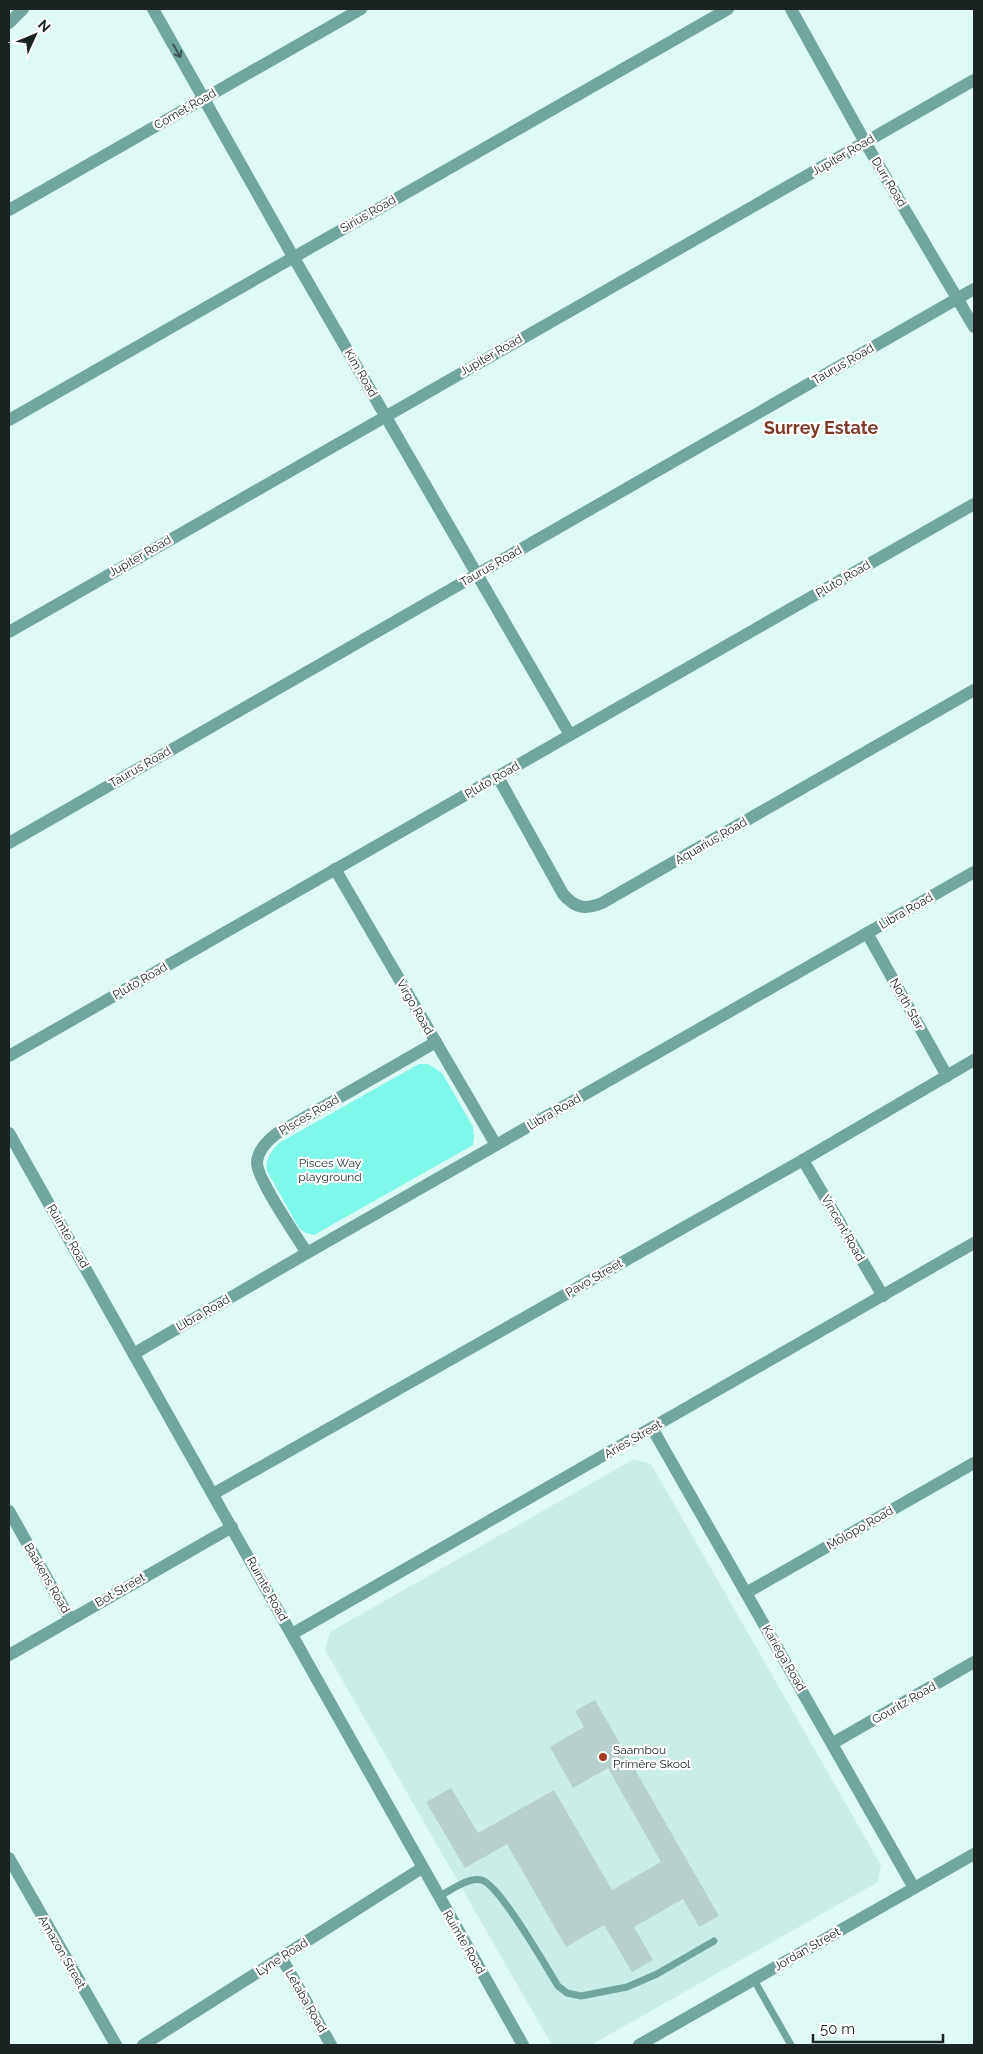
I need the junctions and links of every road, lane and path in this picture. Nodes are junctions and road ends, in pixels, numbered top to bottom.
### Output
1 (23, 9) edge
2 (153, 9) edge
3 (360, 9) edge
4 (728, 9) edge
5 (791, 9) edge
6 (9, 24) edge
7 (974, 80) edge
8 (204, 98) junction
9 (865, 142) junction
10 (9, 210) edge
11 (293, 256) junction
12 (974, 289) edge
13 (958, 298) junction
14 (974, 327) edge
15 (386, 415) junction
16 (9, 420) edge
17 (974, 504) edge
18 (477, 574) junction
19 (9, 632) edge
20 (974, 690) edge
21 (570, 736) junction
22 (498, 777) junction
23 (9, 842) edge
24 (335, 869) junction
25 (974, 872) edge
26 (868, 933) junction
27 (436, 1042) junction
28 (9, 1056) edge
29 (974, 1060) edge
30 (948, 1076) junction
31 (9, 1133) edge
32 (496, 1145) junction
33 (803, 1160) junction
34 (974, 1243) edge
35 (307, 1253) junction
36 (883, 1296) junction
37 (134, 1353) junction
38 (652, 1428) junction
39 (974, 1463) edge
40 (213, 1494) junction
41 (9, 1511) edge
42 (232, 1527) junction
43 (746, 1593) junction
44 (70, 1619) junction
45 (292, 1634) junction
46 (9, 1655) edge
47 (974, 1662) edge
48 (833, 1744) junction
49 (974, 1854) edge
50 (9, 1858) edge
51 (422, 1868) junction
52 (914, 1888) junction
53 (438, 1897) junction
54 (714, 1941) dead end
55 (281, 1957) junction
56 (754, 1980) junction
57 (116, 2045) edge
58 (143, 2045) edge
59 (330, 2045) edge
60 (523, 2045) edge
61 (639, 2045) edge
62 (791, 2045) edge

1 - 6 street
2 -> 8 street, Kim Road
3 - 8 street, Comet Road
4 - 11 street, Sirius Road
5 - 9 street, Durr Road
7 - 9 street, Jupiter Road
8 - 10 street, Comet Road
8 - 11 street, Kim Road
9 - 13 street, Durr Road
9 - 15 street, Jupiter Road
11 - 15 street, Kim Road
11 - 16 street, Sirius Road
12 - 13 street, Taurus Road
13 - 14 street, Durr Road
13 - 18 street, Taurus Road
15 - 18 street, Kim Road
15 - 19 street, Jupiter Road
17 - 21 street, Pluto Road
18 - 21 street, Kim Road
18 - 23 street, Taurus Road
20 - 22 street, Aquarius Road
21 - 22 street, Pluto Road
22 - 24 street, Pluto Road
24 - 27 street, Virgo Road
24 - 28 street, Pluto Road
25 - 26 street, Libra Road
26 - 30 street, North Star
26 - 32 street, Libra Road
27 - 32 street, Virgo Road
27 - 35 street, Pisces Road
29 - 30 street, Pavo Street
30 - 33 street, Pavo Street
31 - 37 street, Ruimte Road
32 - 35 street, Libra Road
33 - 36 street, Vincent Road
33 - 40 street, Pavo Street
34 - 36 street, Aries Street
35 - 37 street, Libra Road
36 - 38 street, Aries Street
37 - 40 street, Ruimte Road
38 - 43 street, Kariega Road
38 - 45 street, Aries Street
39 - 43 street, Molopo Road
40 - 42 street, Ruimte Road
41 - 44 street, Baakens Road
42 - 44 street, Bot Street
42 - 45 street, Ruimte Road
43 - 48 street, Kariega Road
44 - 46 street, Bot Street
45 - 51 street, Ruimte Road
47 - 48 street, Gouritz Road
48 - 52 street, Kariega Road
49 - 52 street, Jordan Street
50 - 57 street, Amazon Street
51 - 53 street, Ruimte Road
51 - 55 street, Lyne Road
52 - 56 street, Jordan Street
53 - 54 lane
53 - 60 street, Ruimte Road
55 - 58 street, Lyne Road
55 - 59 street, Letaba Road
56 - 61 street, Jordan Street
56 - 62 lane

